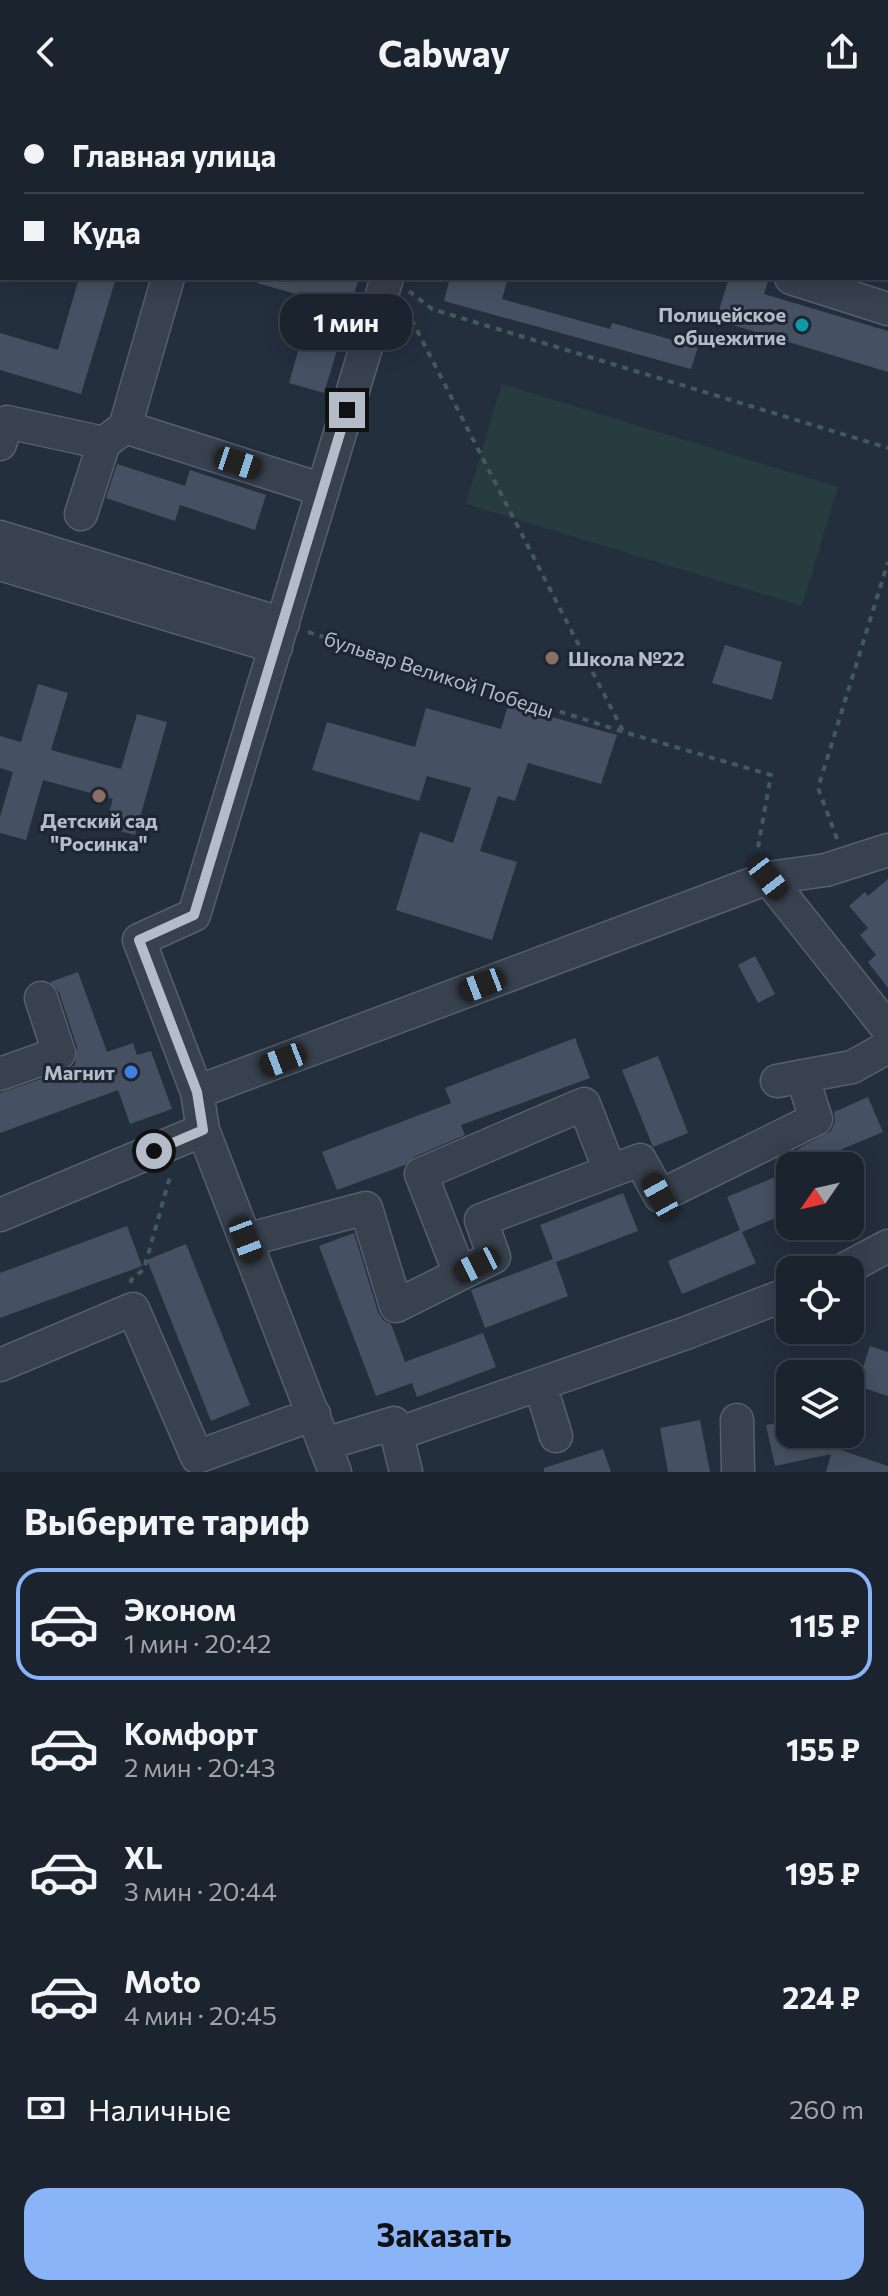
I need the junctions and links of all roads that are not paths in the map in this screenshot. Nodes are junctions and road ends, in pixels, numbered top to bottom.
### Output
1 (167, 280) edge
2 (797, 280) edge
3 (395, 282) edge
4 (888, 309) edge
5 (2, 429) edge
6 (114, 435) junction
7 (323, 490) junction
8 (81, 514) dead end
9 (0, 537) edge
10 (0, 564) edge
11 (280, 636) junction
12 (888, 850) edge
13 (768, 878) junction
14 (41, 998) dead end
15 (888, 1029) edge
16 (888, 1047) edge
17 (0, 1074) edge
18 (197, 1092) junction
19 (192, 1135) junction
20 (610, 1171) junction
21 (0, 1215) edge
22 (246, 1240) junction
23 (888, 1246) edge
24 (864, 1259) edge
25 (460, 1274) junction
26 (776, 1298) edge
27 (0, 1365) edge
28 (540, 1384) junction
29 (314, 1414) junction
30 (737, 1420) dead end
31 (397, 1434) junction
32 (556, 1436) dead end
33 (330, 1458) edge
34 (406, 1472) edge
35 (738, 1472) edge

1 - 6 street
2 - 4 street
3 - 7 street
5 - 6 street
6 - 7 street
6 - 8 street
7 - 11 street
9 - 11 street
10 - 11 street
11 - 18 street
12 - 13 street
13 - 15 street
13 - 18 street
14 - 17 street
16 - 20 street
18 - 19 street
19 - 21 street
19 - 22 street
20 - 25 street
20 - 25 street
22 - 25 street
22 - 29 street
23 - 24 street
26 - 28 street
27 - 29 street
28 - 31 street
28 - 32 street
29 - 33 street
30 - 35 street
31 - 33 street
31 - 34 street

